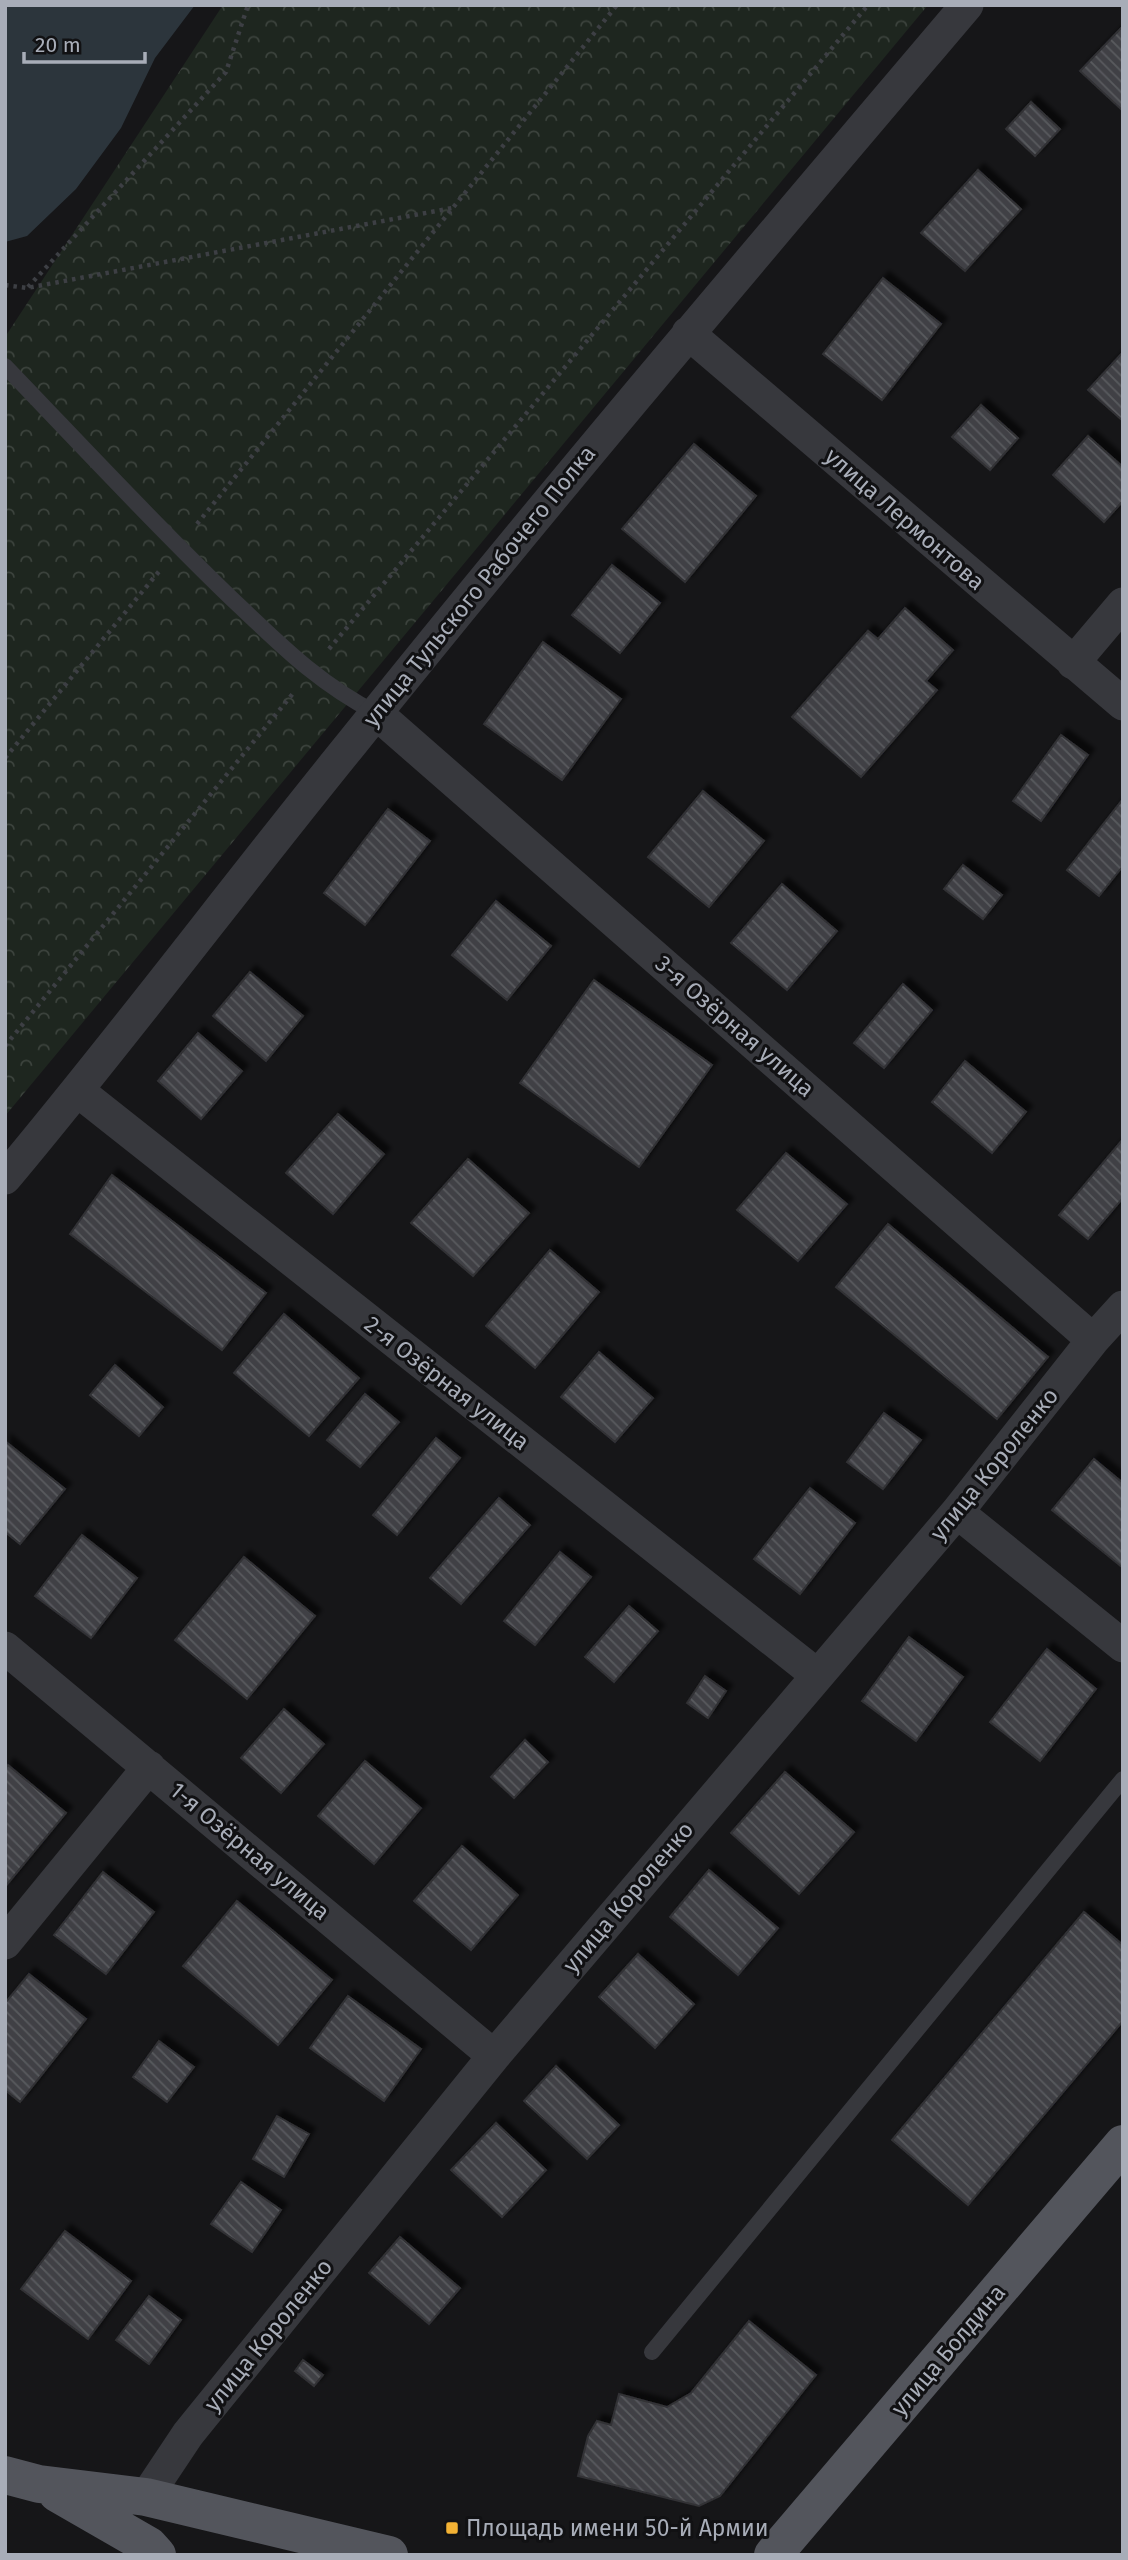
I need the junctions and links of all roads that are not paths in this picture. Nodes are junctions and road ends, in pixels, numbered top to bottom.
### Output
1 (967, 5) edge
2 (688, 334) junction
3 (5, 366) edge
4 (1123, 604) edge
5 (1073, 663) junction
6 (1123, 704) edge
7 (376, 712) junction
8 (78, 1091) junction
9 (5, 1178) edge
10 (1123, 1307) edge
11 (1093, 1340) junction
12 (957, 1512) junction
13 (1123, 1646) edge
14 (5, 1647) edge
15 (817, 1675) junction
16 (149, 1767) junction
17 (1123, 1779) edge
18 (5, 1943) edge
19 (494, 2056) junction
20 (1123, 2144) edge
21 (652, 2353) dead end
22 (22, 2480) edge
23 (146, 2497) junction
24 (157, 2555) edge
25 (389, 2555) edge
26 (773, 2555) edge

1 - 2 street, улица Тульского Рабочего Полка
2 - 5 street, улица Лермонтова
2 - 7 street, улица Тульского Рабочего Полка
3 - 7 lane
4 - 5 street
5 - 6 street, улица Лермонтова
7 - 8 street, улица Тульского Рабочего Полка
7 - 11 street, 3-я Озёрная улица
8 - 9 street, улица Тульского Рабочего Полка
8 - 15 street, 2-я Озёрная улица
10 - 11 street, улица Короленко
11 - 12 street, улица Короленко
12 - 13 street
12 - 15 street, улица Короленко
14 - 16 street, 1-я Озёрная улица
15 - 19 street, улица Короленко
16 - 18 street
16 - 19 street, 1-я Озёрная улица
17 - 21 lane
19 - 23 street, улица Короленко
20 - 26 main road, улица Болдина
22 - 23 main road
22 - 24 main road
23 - 25 main road

